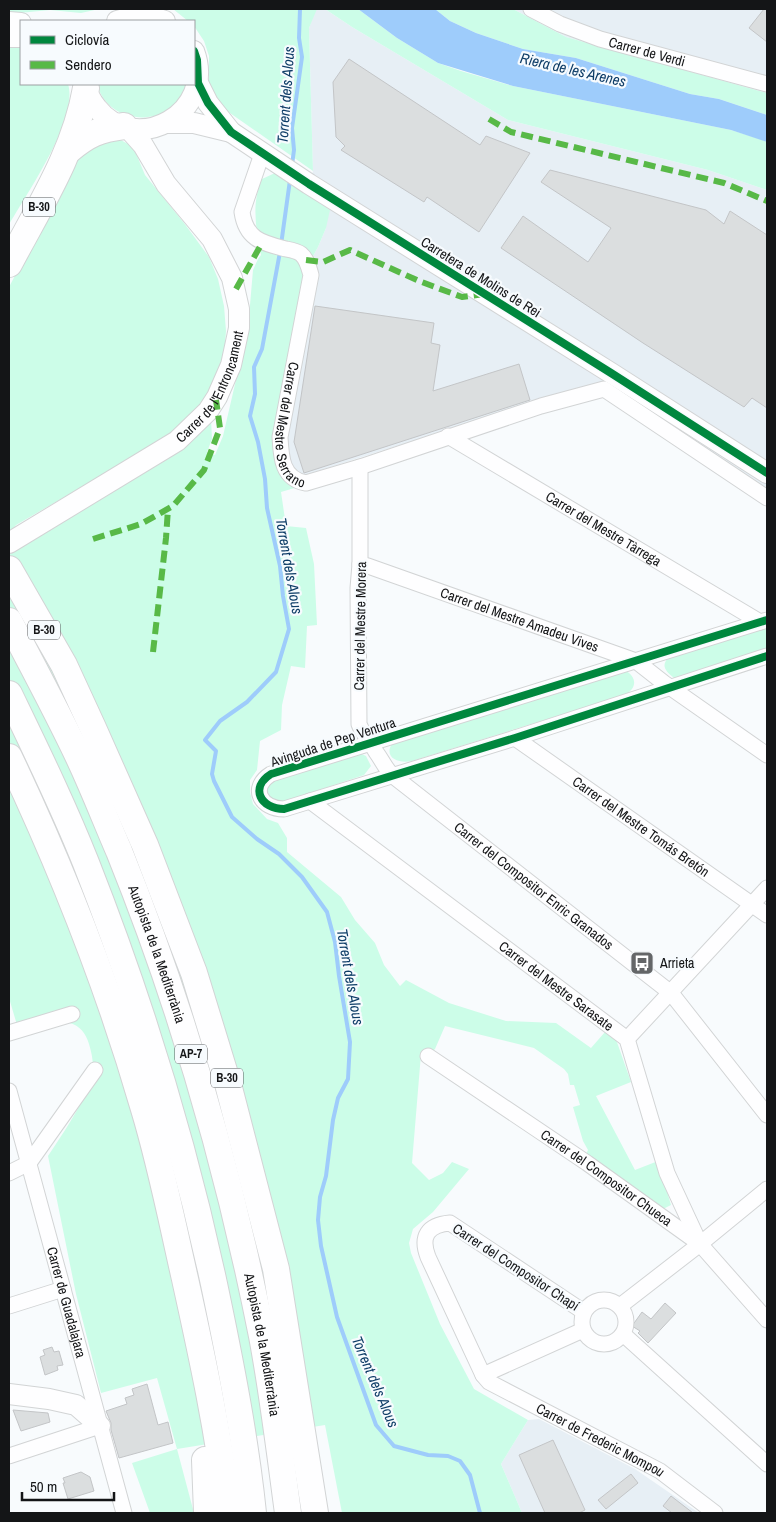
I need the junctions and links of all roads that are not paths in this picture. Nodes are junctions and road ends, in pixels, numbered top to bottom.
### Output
1 (123, 9) edge
2 (157, 9) edge
3 (531, 9) edge
4 (117, 20) edge
5 (120, 20) edge
6 (162, 20) edge
7 (165, 20) edge
8 (195, 54) edge
9 (198, 84) junction
10 (767, 84) edge
11 (86, 86) edge
12 (165, 123) junction
13 (125, 127) junction
14 (231, 132) junction
15 (69, 150) junction
16 (270, 158) junction
17 (152, 159) junction
18 (9, 264) edge
19 (448, 436) junction
20 (360, 467) junction
21 (767, 473) edge
22 (767, 498) edge
23 (9, 542) edge
24 (360, 564) junction
25 (9, 569) edge
26 (9, 621) edge
27 (764, 621) edge
28 (767, 656) edge
29 (636, 660) junction
30 (671, 687) junction
31 (9, 694) edge
32 (515, 738) junction
33 (370, 743) junction
34 (767, 755) edge
35 (9, 757) edge
36 (392, 775) junction
37 (310, 801) junction
38 (767, 888) edge
39 (752, 904) junction
40 (767, 915) edge
41 (671, 993) junction
42 (72, 1014) dead end
43 (9, 1033) edge
44 (627, 1039) junction
45 (428, 1056) dead end
46 (96, 1070) dead end
47 (9, 1091) edge
48 (767, 1115) edge
49 (29, 1163) junction
50 (9, 1173) edge
51 (767, 1189) edge
52 (700, 1244) junction
53 (181, 1258) junction
54 (276, 1269) junction
55 (63, 1289) junction
56 (9, 1306) edge
57 (620, 1306) junction
58 (584, 1312) junction
59 (767, 1320) edge
60 (583, 1330) junction
61 (623, 1334) junction
62 (483, 1375) junction
63 (9, 1394) edge
64 (100, 1426) junction
65 (9, 1456) edge
66 (767, 1464) edge
67 (124, 1513) edge
68 (207, 1513) edge
69 (228, 1513) edge
70 (253, 1513) edge
71 (288, 1513) edge
72 (315, 1513) edge
73 (332, 1513) edge
74 (715, 1513) edge

1 - 4 main road
2 - 7 main road
3 - 10 street, Carrer de Verdi
5 - 6 main road
8 - 9 main road
9 - 12 main road
9 - 14 main road, Carretera de Molins de Rei
11 - 13 main road
11 - 15 highway, B-30
12 - 13 main road, Carretera de Molins de Rei
12 - 14 main road, Carretera de Molins de Rei
12 - 17 main road
13 - 15 highway, B-30
13 - 17 main road, Carrer de l'Entroncament
14 - 16 main road, Carretera de Molins de Rei
15 - 18 highway, B-30
16 - 20 street, Carrer del Mestre Serrano
16 - 21 main road, Carretera de Molins de Rei
17 - 23 main road, Carrer de l'Entroncament
19 - 20 street, Carrer del Mestre Serrano
19 - 22 street, Carrer del Mestre Serrano
19 - 27 street, Carrer del Mestre Tàrrega
20 - 24 street, Carrer del Mestre Morera
24 - 29 street, Carrer del Mestre Amadeu Vives
24 - 33 street, Carrer del Mestre Morera
25 - 54 highway, B-30
26 - 71 highway, Autopista de la Mediterrània / AP-7
27 - 29 street, Avinguda de Pep Ventura
28 - 30 street, Avinguda de Pep Ventura
29 - 30 street, Carrer del Mestre Amadeu Vives
29 - 33 street, Avinguda de Pep Ventura
30 - 32 street, Avinguda de Pep Ventura
30 - 34 street, Carrer del Mestre Amadeu Vives
31 - 70 highway, AP-7
32 - 36 street, Avinguda de Pep Ventura
32 - 39 street, Carrer del Mestre Tomás Bretón
33 - 36 street, Carrer del Mestre Morera
33 - 37 street, Avinguda de Pep Ventura
35 - 53 highway
36 - 37 street, Avinguda de Pep Ventura
36 - 41 street, Carrer del Compositor Enric Granados
37 - 44 street, Carrer del Mestre Sarasate
38 - 39 street
39 - 40 street, Carrer del Mestre Tomás Bretón
39 - 41 street
41 - 44 street
41 - 48 street, Carrer del Compositor Enric Granados
42 - 43 street
44 - 52 street, Carrer del Mestre Sarasate
45 - 52 street, Carrer del Compositor Chueca
46 - 49 street
47 - 49 street, Carrer de Guadalajara
49 - 50 street
49 - 55 street, Carrer de Guadalajara
51 - 52 street
52 - 57 street
52 - 59 street, Carrer del Compositor Chueca
53 - 68 highway
53 - 69 highway
54 - 72 highway, B-30
54 - 73 highway
55 - 56 street
55 - 64 street, Carrer de Guadalajara
57 - 58 street
57 - 61 street
58 - 60 street
58 - 62 street, Carrer del Compositor Chapí
60 - 61 street
60 - 62 street
61 - 66 street
62 - 74 street, Carrer de Frederic Mompou
63 - 64 main road
64 - 65 street
64 - 67 street, Carrer de Guadalajara

